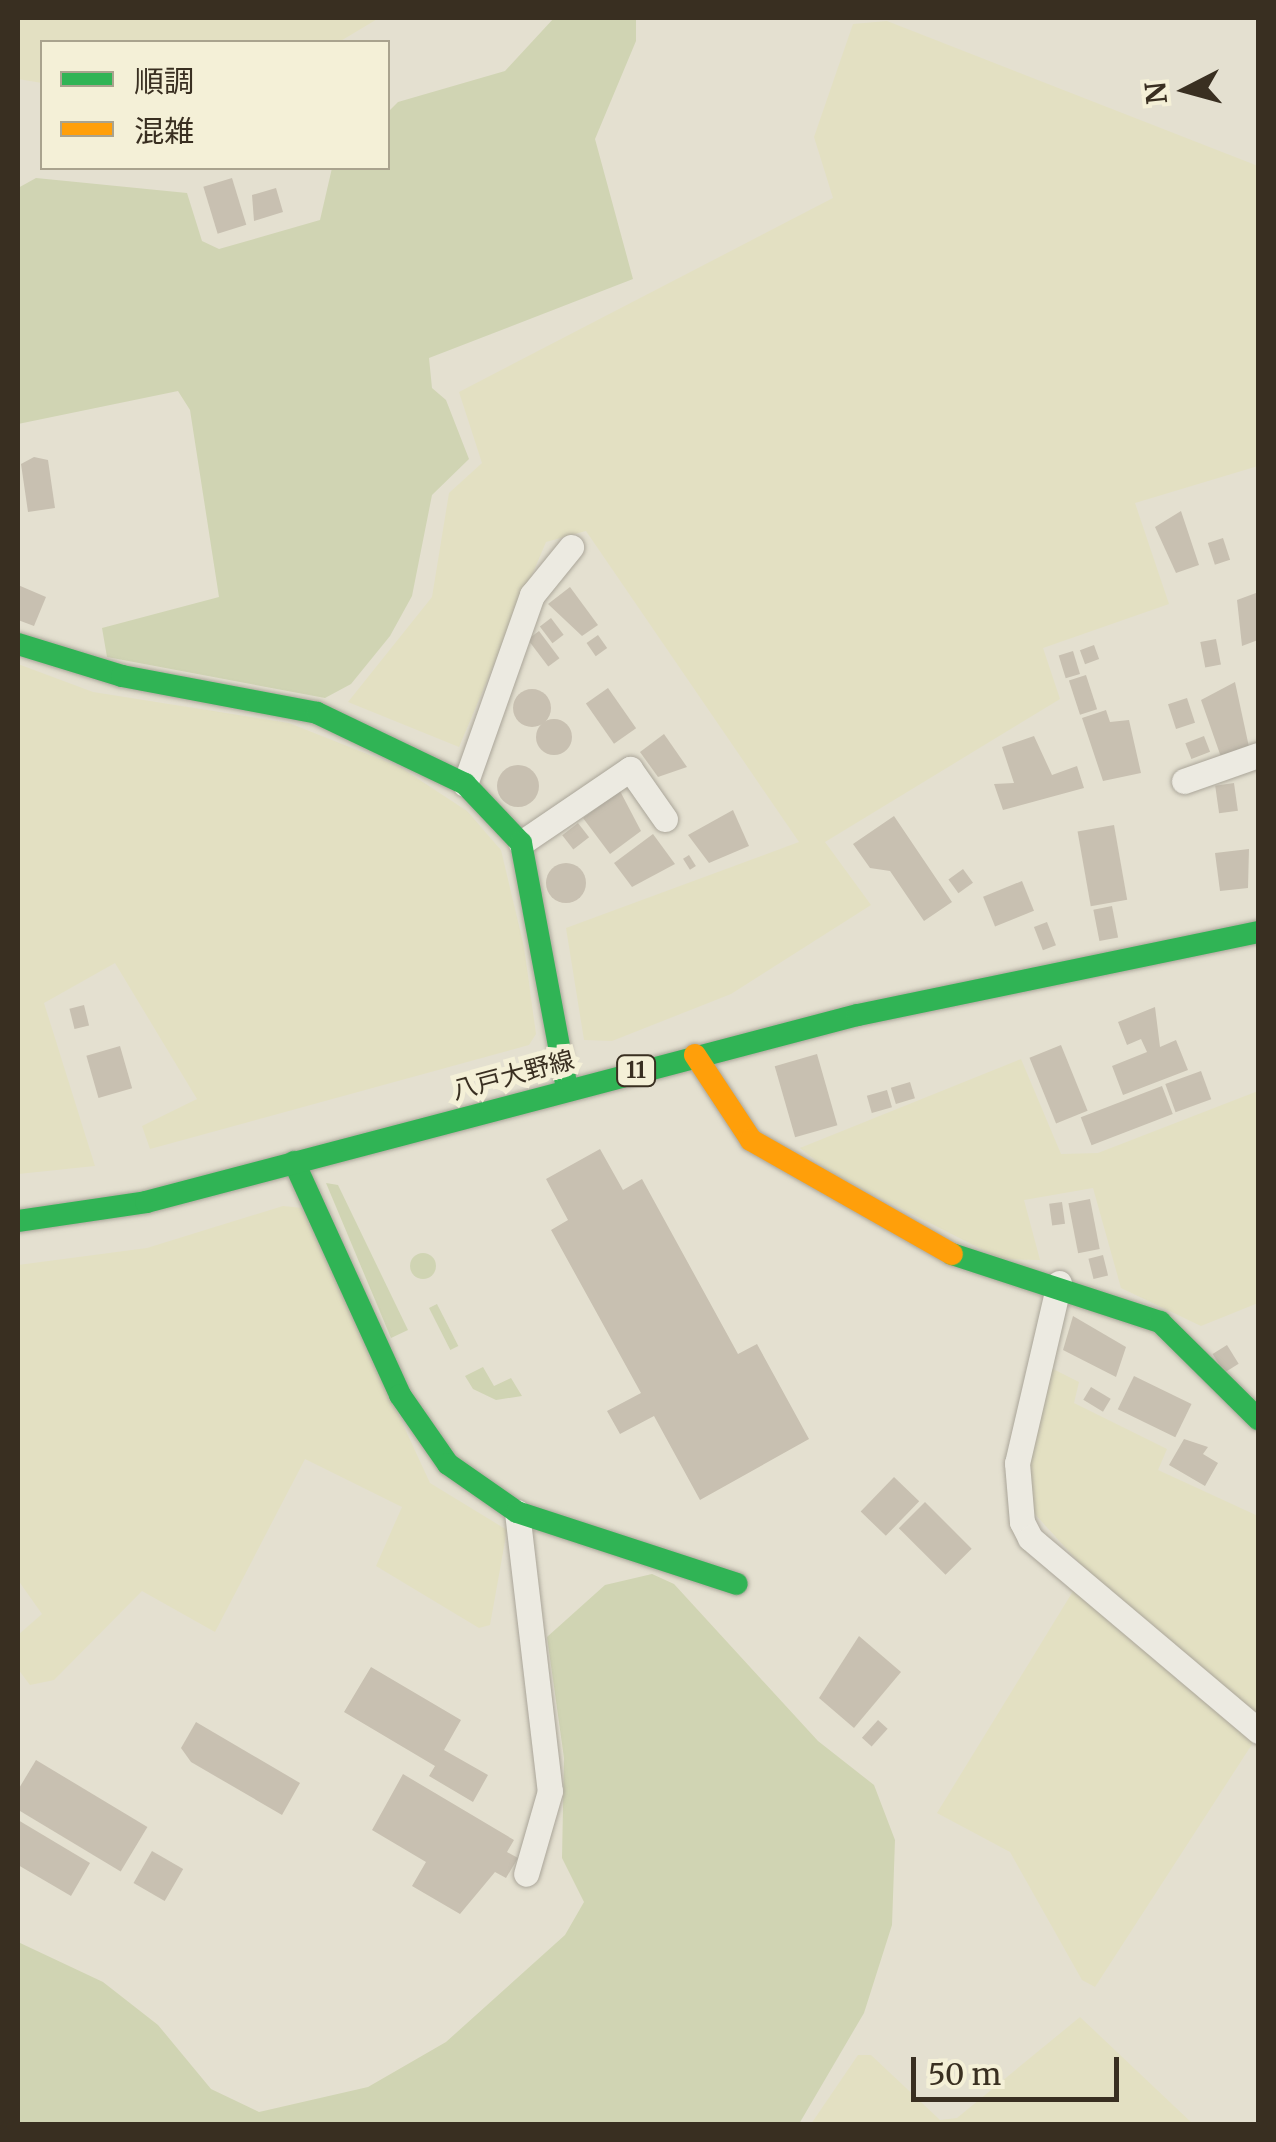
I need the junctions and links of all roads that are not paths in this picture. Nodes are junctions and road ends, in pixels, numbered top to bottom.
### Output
1 (571, 547) dead end
2 (18, 644) edge
3 (1258, 755) edge
4 (1184, 781) dead end
5 (466, 784) junction
6 (665, 818) dead end
7 (521, 843) junction
8 (1258, 932) edge
9 (695, 1056) junction
10 (567, 1088) junction
11 (294, 1162) junction
12 (18, 1220) edge
13 (1059, 1283) junction
14 (1258, 1419) edge
15 (517, 1512) junction
16 (736, 1584) dead end
17 (1258, 1731) edge
18 (526, 1874) dead end

1 - 5 street
2 - 5 street
3 - 4 street
5 - 7 street
6 - 7 street
7 - 10 street
8 - 9 street, 八戸大野線 / 11
9 - 10 street, 八戸大野線 / 11
9 - 13 street
10 - 11 street, 八戸大野線 / 11
11 - 12 street, 八戸大野線 / 11
11 - 15 street
13 - 14 street
13 - 17 street
15 - 16 street
15 - 18 street

